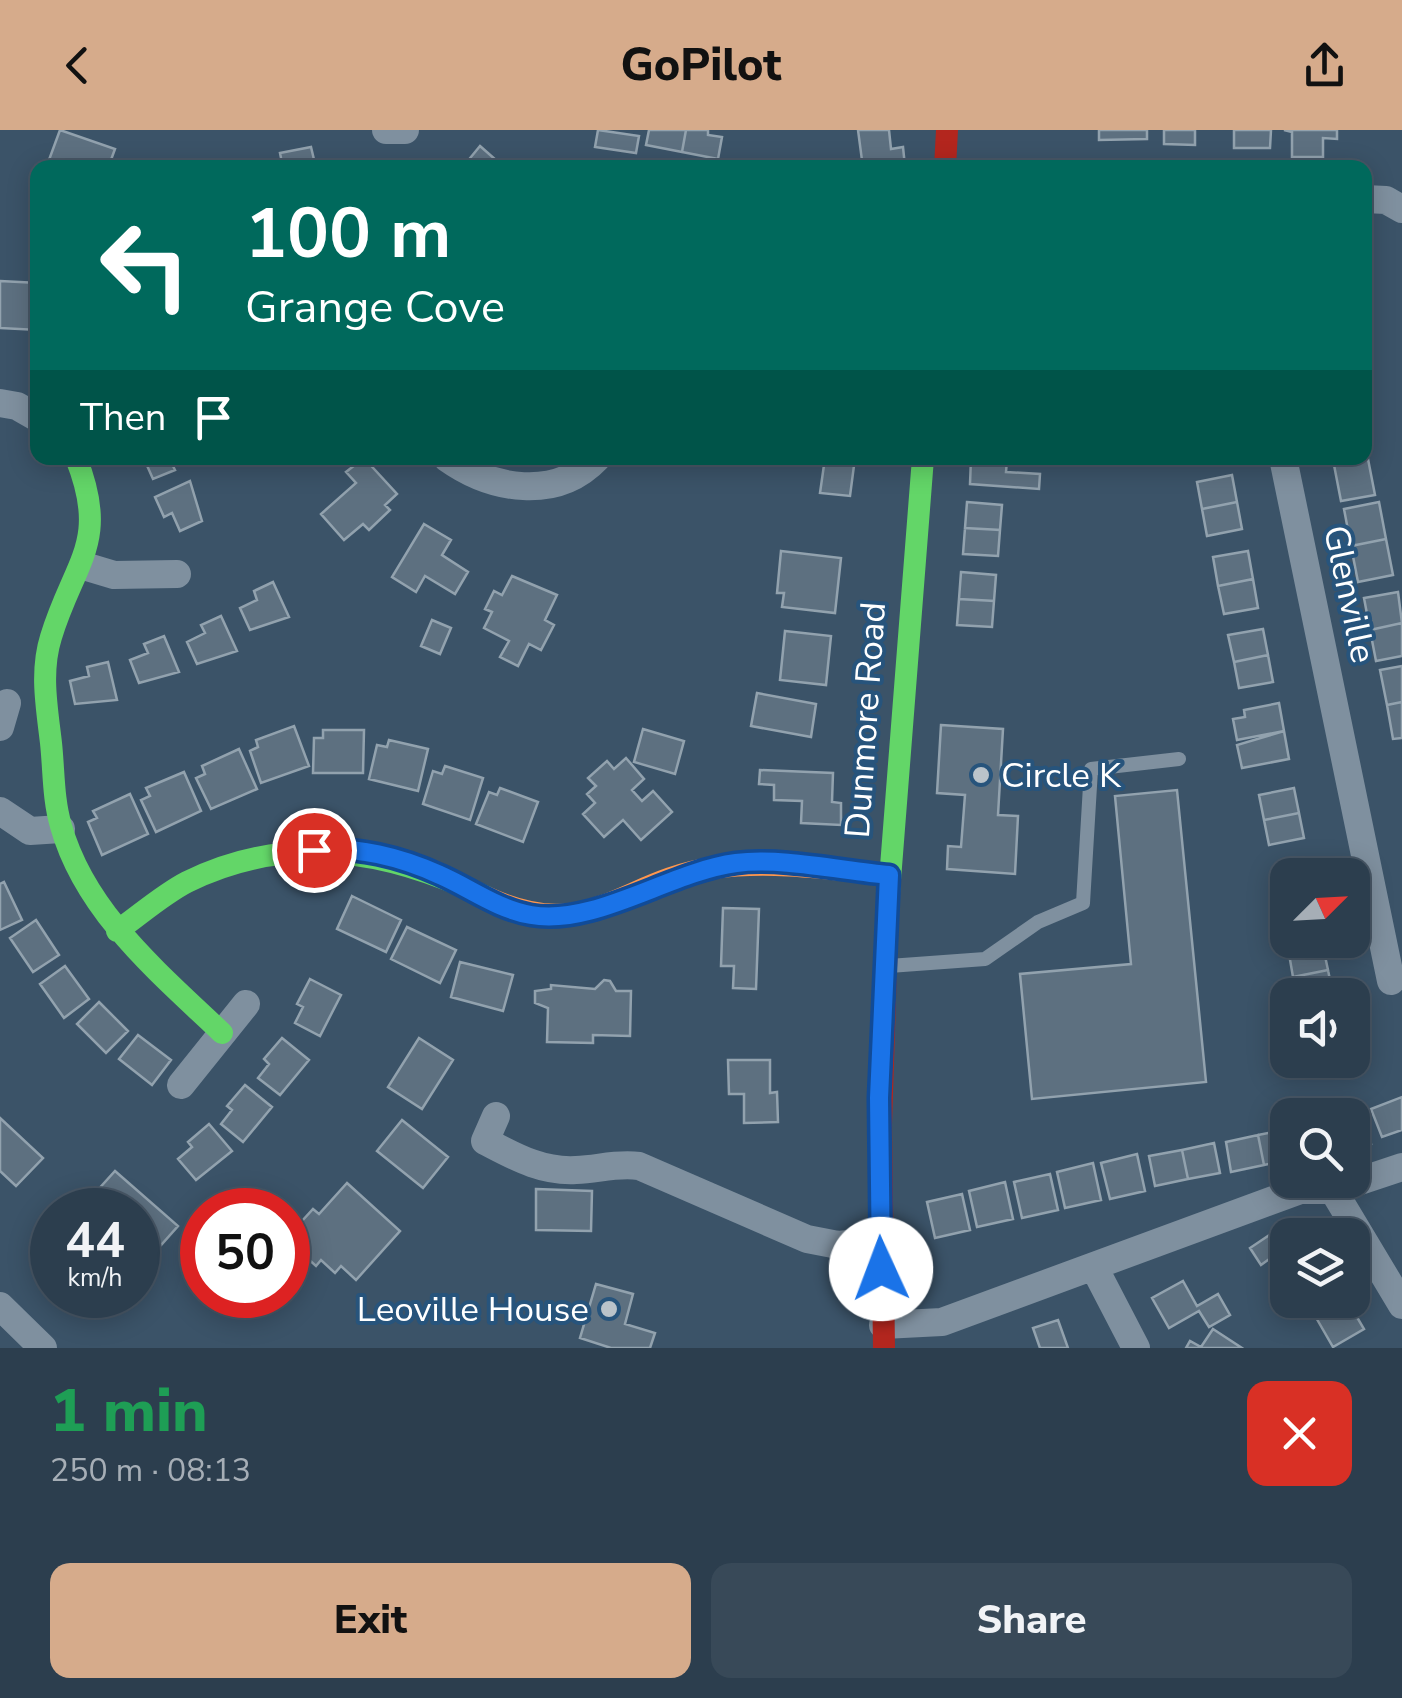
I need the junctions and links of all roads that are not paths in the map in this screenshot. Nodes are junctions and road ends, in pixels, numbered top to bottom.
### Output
1 (386, 130) edge
2 (405, 130) edge
3 (948, 130) edge
4 (946, 160) edge
5 (0, 403) edge
6 (30, 413) edge
7 (78, 465) edge
8 (461, 465) edge
9 (590, 465) edge
10 (922, 465) edge
11 (1284, 465) edge
12 (84, 566) junction
13 (177, 574) dead end
14 (1180, 758) dead end
15 (0, 811) edge
16 (61, 829) junction
17 (889, 875) junction
18 (117, 931) junction
19 (884, 966) junction
20 (1392, 981) dead end
21 (246, 1004) dead end
22 (222, 1033) junction
23 (181, 1084) dead end
24 (496, 1116) dead end
25 (1402, 1167) edge
26 (1370, 1178) edge
27 (1279, 1198) edge
28 (1338, 1198) edge
29 (880, 1241) junction
30 (1094, 1269) junction
31 (1402, 1305) edge
32 (0, 1306) edge
33 (884, 1336) edge
34 (43, 1348) edge
35 (1136, 1348) edge

1 - 2 street
3 - 4 street
5 - 6 street
7 - 12 street
8 - 9 street
10 - 17 street, Dunmore Road
11 - 20 street, Glenville
12 - 13 street
12 - 16 street
14 - 19 lane
15 - 16 street
16 - 18 street
17 - 18 street
17 - 19 street, Dunmore Road
18 - 22 street
19 - 29 street, Dunmore Road
21 - 22 street
22 - 23 street
24 - 29 street
25 - 26 street
27 - 30 street
28 - 31 street
29 - 33 street, Dunmore Road
30 - 33 street
30 - 35 street
32 - 34 street

